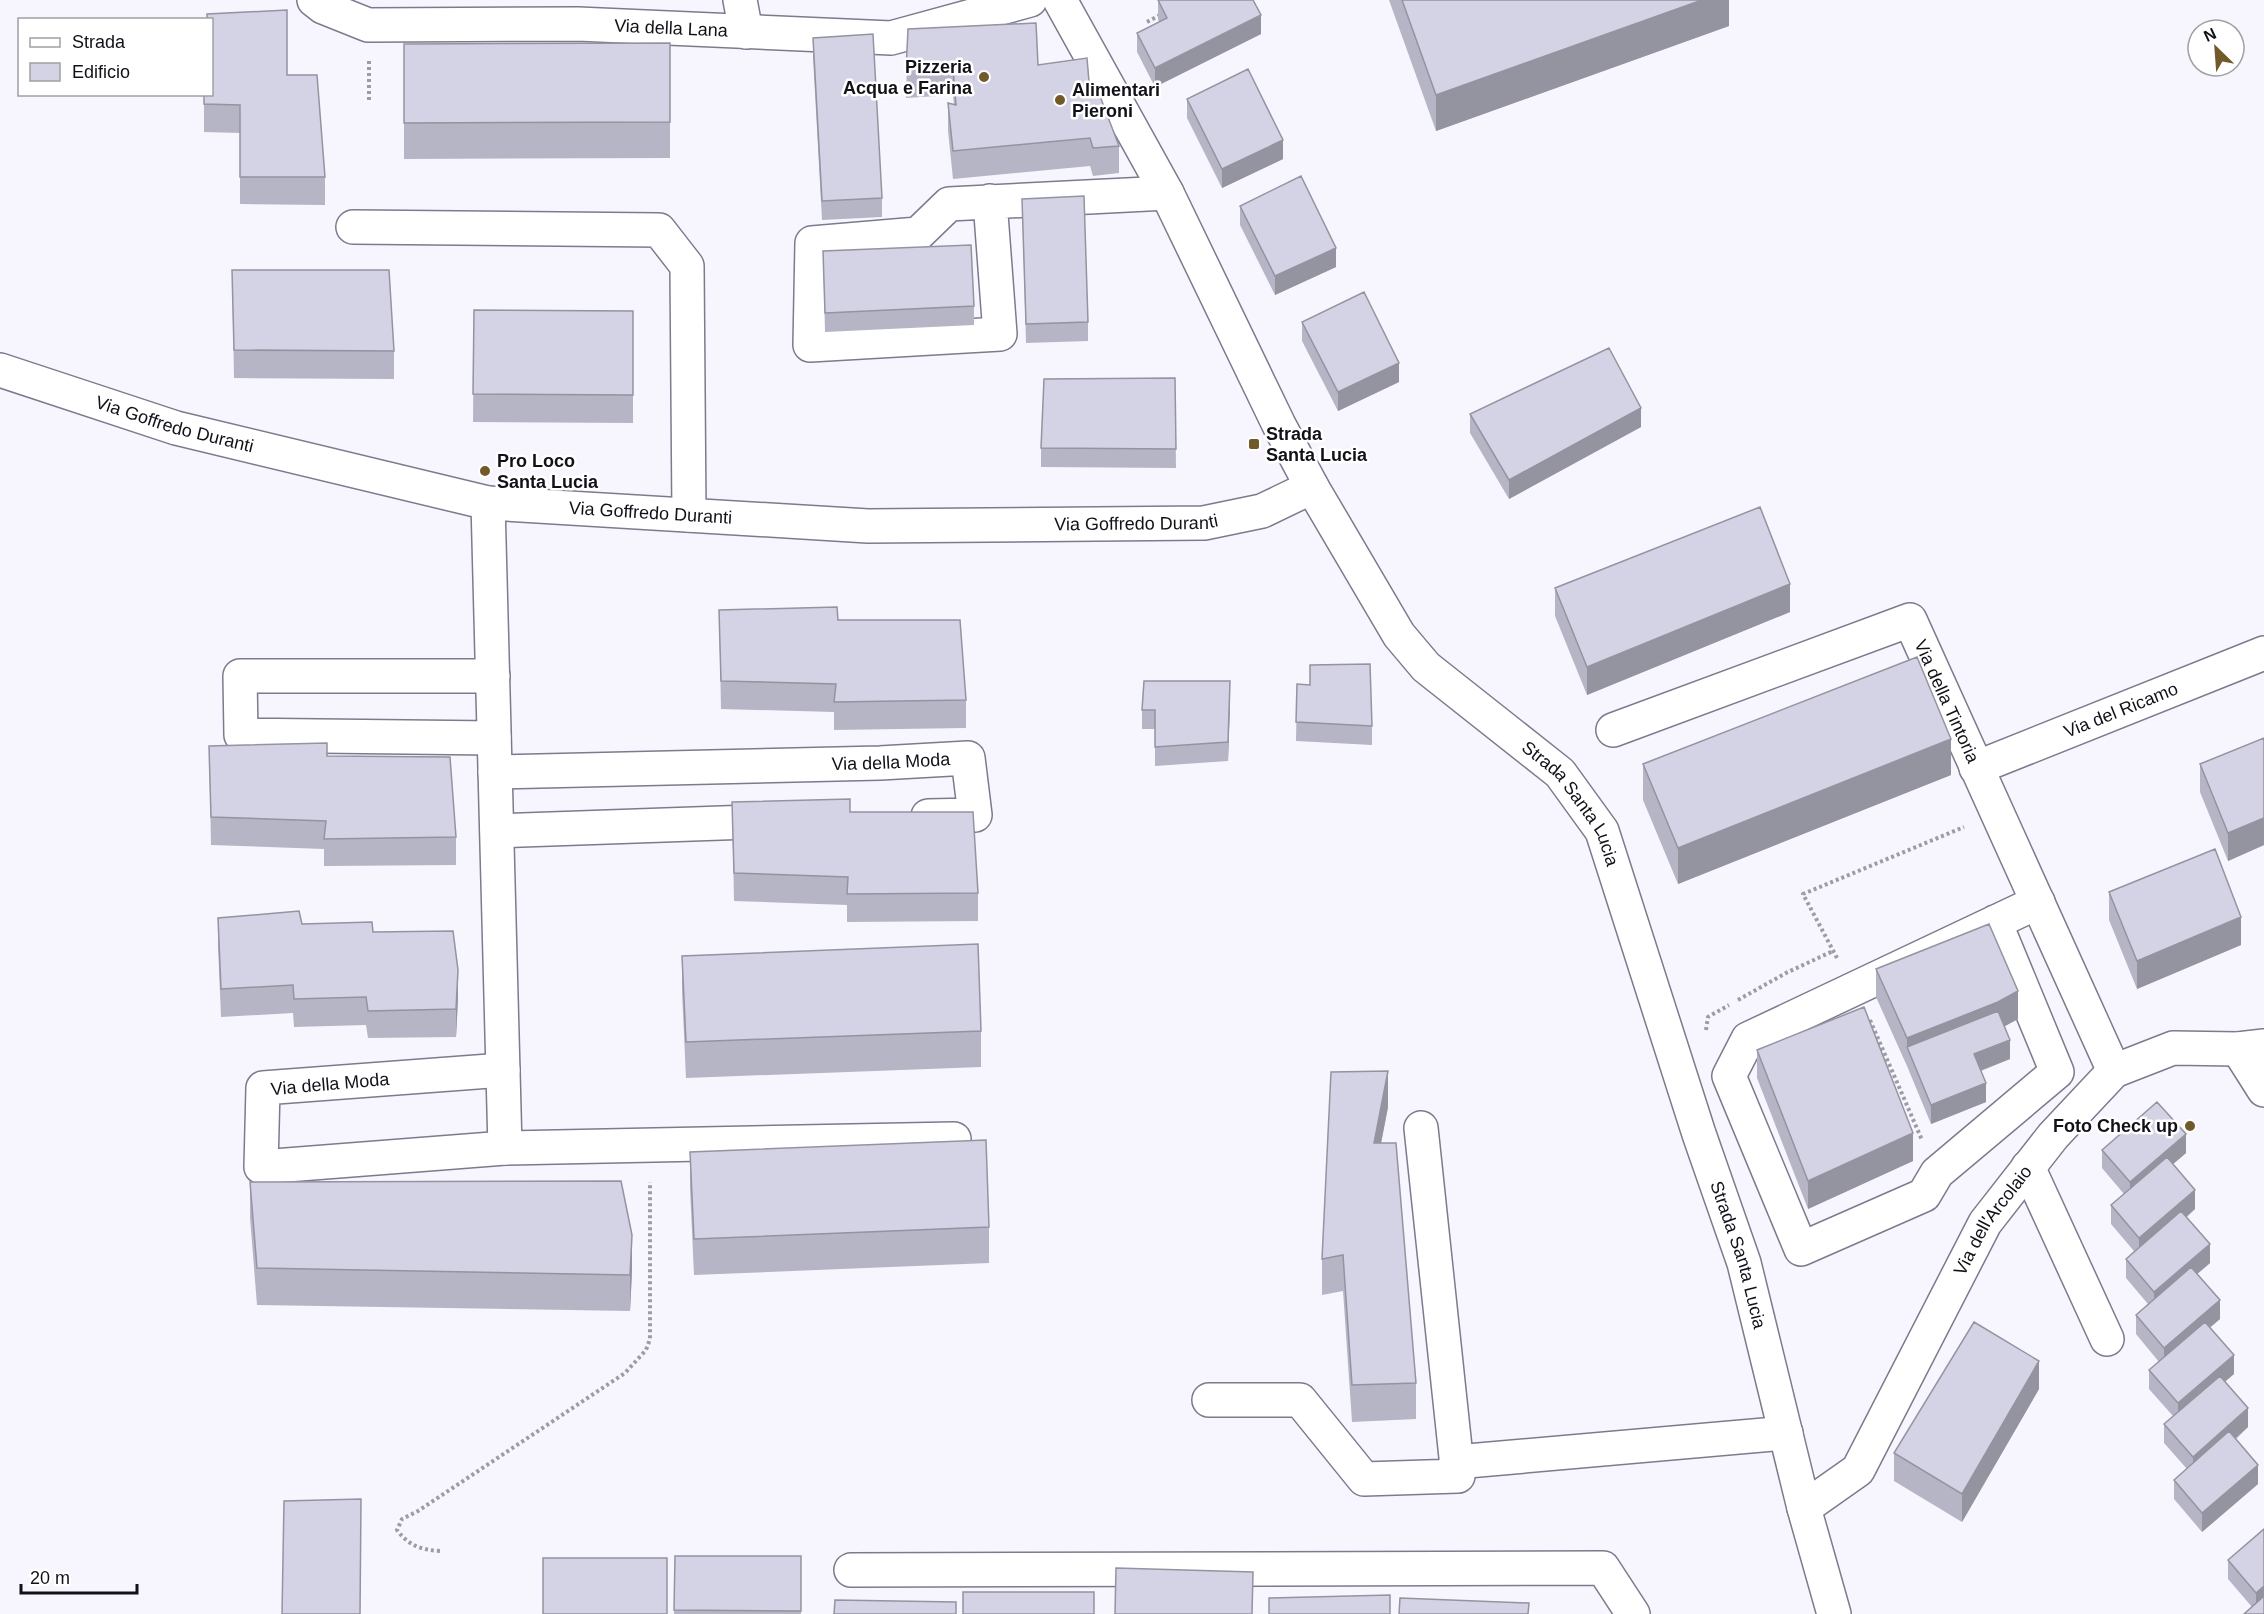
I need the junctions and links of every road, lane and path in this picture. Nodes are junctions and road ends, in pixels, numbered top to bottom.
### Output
1 (314, 0) edge
2 (740, 0) edge
3 (1060, 0) edge
4 (1016, 2) edge
5 (574, 12) edge
6 (1164, 13) edge
7 (1147, 22) dead end
8 (747, 32) junction
9 (1167, 193) junction
10 (990, 201) junction
11 (353, 227) dead end
12 (0, 370) edge
13 (1312, 487) junction
14 (488, 503) junction
15 (689, 515) junction
16 (2264, 653) edge
17 (493, 676) junction
18 (1613, 730) dead end
19 (494, 738) junction
20 (1976, 768) junction
21 (495, 772) junction
22 (1997, 813) junction
23 (903, 817) edge
24 (807, 820) edge
25 (497, 831) junction
26 (2038, 902) junction
27 (1995, 922) junction
28 (1833, 951) dead end
29 (1856, 988) junction
30 (2251, 1048) edge
31 (503, 1070) junction
32 (2114, 1071) junction
33 (2264, 1090) edge
34 (1421, 1128) dead end
35 (954, 1139) edge
36 (651, 1145) junction
37 (505, 1148) junction
38 (2028, 1167) junction
39 (1937, 1173) junction
40 (2107, 1340) dead end
41 (1209, 1400) dead end
42 (1786, 1433) junction
43 (1456, 1462) junction
44 (1804, 1508) junction
45 (440, 1551) dead end
46 (851, 1570) dead end
47 (1633, 1614) edge
48 (1834, 1614) edge

1 - 5 street, Via della Lana
2 - 8 street
3 - 9 street, Strada Santa Lucia
4 - 8 street, Via della Lana
5 - 8 street, Via della Lana
6 - 7 path
9 - 10 street
9 - 13 street, Strada Santa Lucia
10 - 10 street
11 - 15 street
12 - 14 street, Via Goffredo Duranti
13 - 15 street, Via Goffredo Duranti
13 - 42 street, Strada Santa Lucia
14 - 15 street, Via Goffredo Duranti
14 - 17 street
16 - 20 street, Via del Ricamo
17 - 19 street
17 - 19 street
18 - 20 street, Via della Tintoria
19 - 21 street
20 - 22 street, Via della Tintoria
21 - 23 street, Via della Moda
21 - 25 street
22 - 26 street, Via della Tintoria
22 - 28 path
24 - 25 street
25 - 31 street
26 - 27 street
26 - 32 street, Via della Tintoria
27 - 29 street
27 - 39 street
29 - 39 path
29 - 39 street
30 - 32 street, Via dell'Arcolaio
30 - 33 street
31 - 37 street
31 - 37 street, Via della Moda
32 - 38 street, Via dell'Arcolaio
34 - 43 street
35 - 36 street, Via della Moda
36 - 37 street, Via della Moda
36 - 45 path
38 - 40 street
38 - 44 street, Via dell'Arcolaio
41 - 43 street
42 - 43 street
42 - 44 street, Strada Santa Lucia
44 - 48 street, Strada Santa Lucia
46 - 47 street

